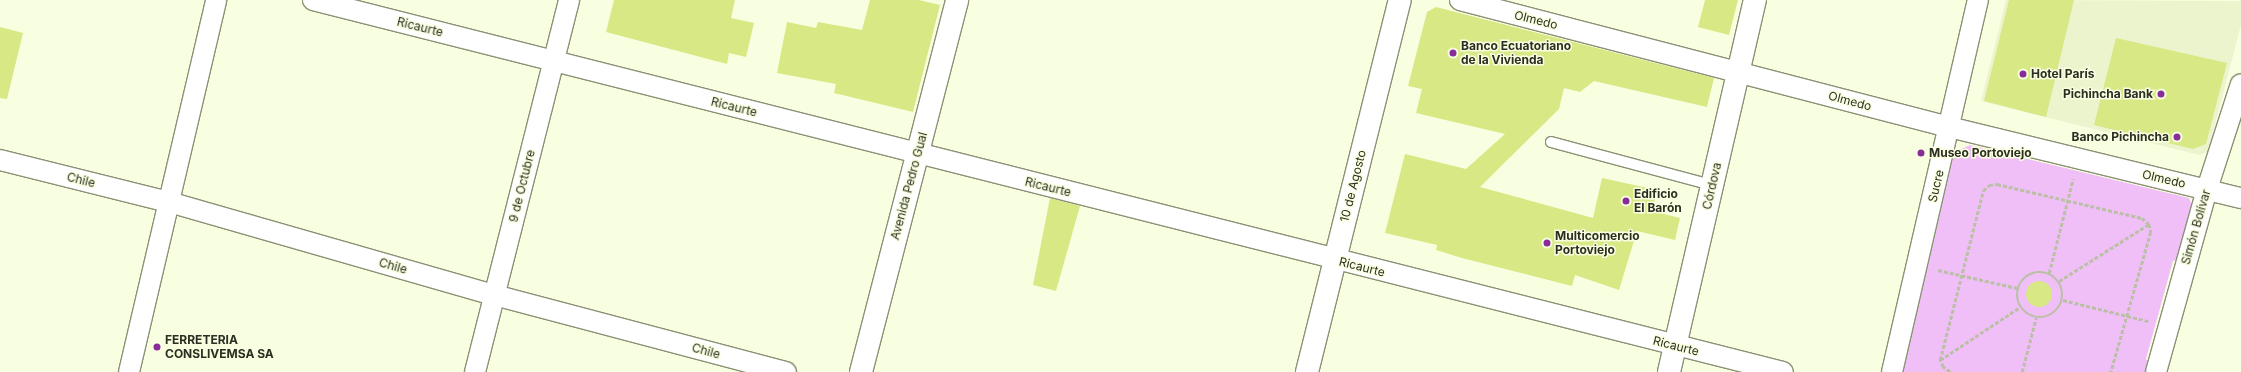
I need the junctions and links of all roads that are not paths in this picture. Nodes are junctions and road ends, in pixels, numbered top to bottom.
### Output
1 (216, 0) edge
2 (313, 0) edge
3 (569, 0) edge
4 (958, 0) edge
5 (1400, 0) edge
6 (1460, 0) edge
7 (1755, 0) edge
8 (1978, 0) edge
9 (554, 61) junction
10 (1739, 72) junction
11 (2241, 84) edge
12 (1949, 127) junction
13 (1551, 142) dead end
14 (917, 154) junction
15 (0, 160) edge
16 (1712, 185) junction
17 (2207, 189) junction
18 (2241, 198) edge
19 (169, 202) junction
20 (1334, 260) junction
21 (494, 295) junction
22 (1674, 346) junction
23 (129, 372) edge
24 (475, 372) edge
25 (786, 372) edge
26 (861, 372) edge
27 (1307, 372) edge
28 (1669, 372) edge
29 (1783, 372) edge
30 (1892, 372) edge
31 (2156, 372) edge

1 - 19 street
2 - 9 street, Ricaurte
3 - 9 street, 9 de Octubre
4 - 14 main road, Avenida Pedro Gual
5 - 20 main road, 10 de Agosto
6 - 10 street, Olmedo
7 - 10 main road, Córdova
8 - 12 street, Sucre
9 - 14 street, Ricaurte
9 - 21 street, 9 de Octubre
10 - 12 street, Olmedo
10 - 16 main road, Córdova
11 - 17 street, Simón Bolívar
12 - 17 street, Olmedo
12 - 30 street, Sucre
13 - 16 lane
14 - 20 street, Ricaurte
14 - 26 main road, Avenida Pedro Gual
15 - 19 street, Chile
16 - 22 main road, Córdova
17 - 18 street, Olmedo
17 - 31 street, Simón Bolívar
19 - 21 street, Chile
19 - 23 street
20 - 22 street, Ricaurte
20 - 27 main road, 10 de Agosto
21 - 24 street, 9 de Octubre
21 - 25 street, Chile
22 - 28 main road, Córdova
22 - 29 street, Ricaurte

